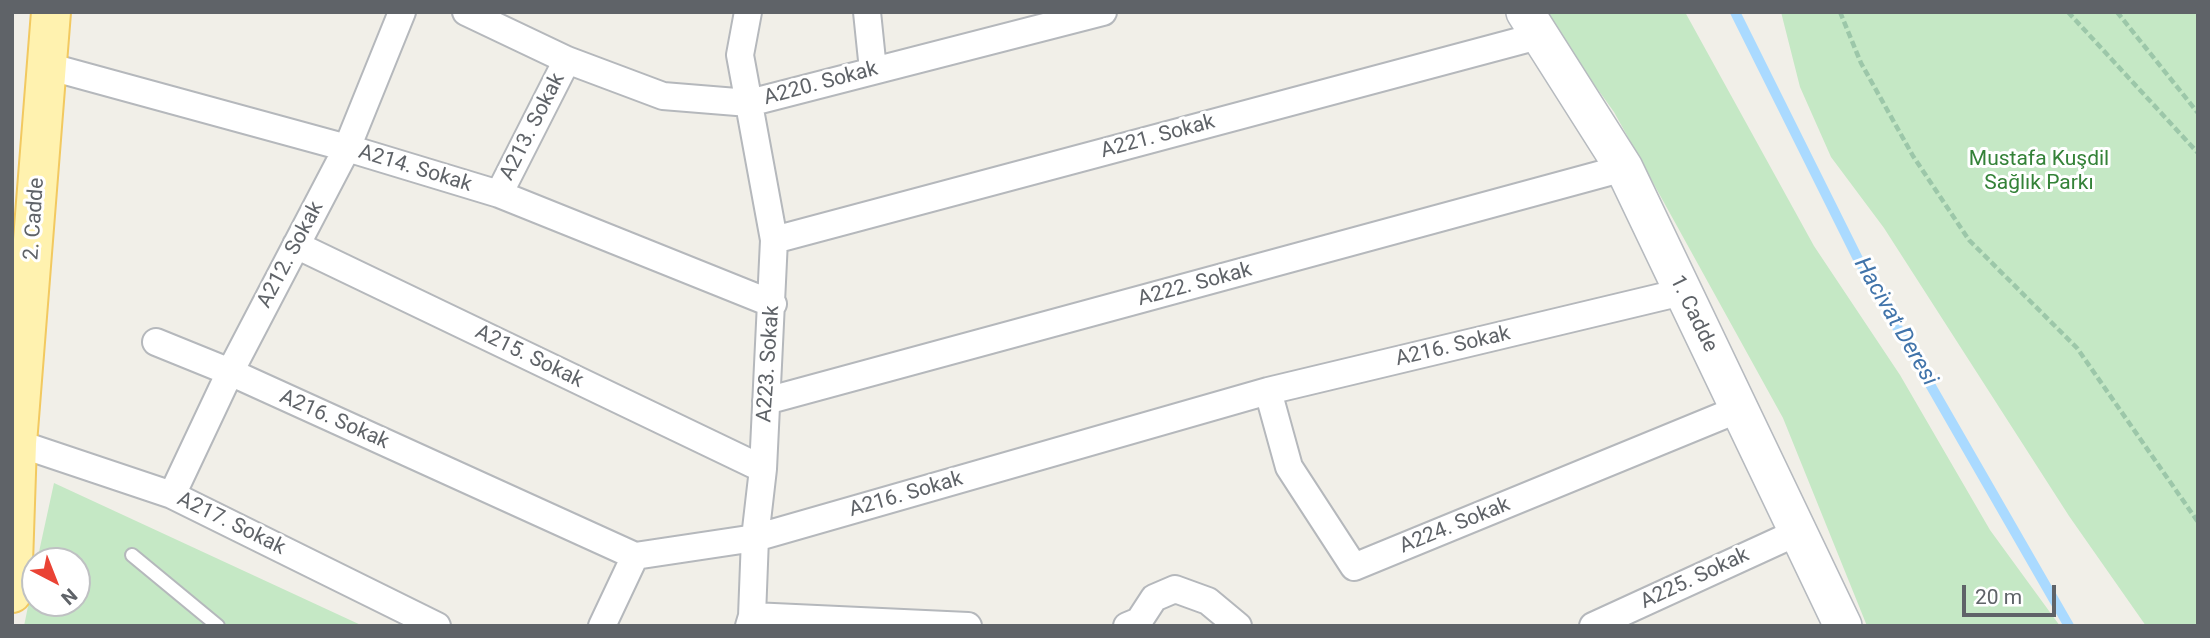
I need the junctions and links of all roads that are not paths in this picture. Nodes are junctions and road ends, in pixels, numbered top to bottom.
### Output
1 (51, 12) edge
2 (402, 12) edge
3 (466, 12) edge
4 (748, 12) edge
5 (867, 12) edge
6 (1103, 12) edge
7 (1533, 23) edge
8 (568, 60) junction
9 (47, 66) junction
10 (873, 70) junction
11 (749, 103) junction
12 (347, 148) junction
13 (1624, 168) junction
14 (499, 194) junction
15 (774, 240) junction
16 (296, 246) junction
17 (1682, 292) junction
18 (773, 304) junction
19 (156, 342) dead end
20 (230, 372) junction
21 (1268, 391) junction
22 (766, 401) junction
23 (1739, 409) junction
24 (17, 443) junction
25 (763, 469) junction
26 (172, 495) junction
27 (1798, 532) junction
28 (755, 538) junction
29 (132, 555) dead end
30 (635, 556) junction
31 (12, 593) edge
32 (750, 621) edge
33 (218, 626) edge
34 (437, 626) edge
35 (602, 626) edge
36 (968, 626) edge
37 (1127, 626) edge
38 (1238, 626) edge
39 (1593, 626) edge
40 (1843, 626) edge

1 - 9 main road, 2. Cadde
2 - 12 street, A212. Sokak
3 - 8 street, A220. Sokak
4 - 11 street, A223. Sokak
5 - 10 street
6 - 10 street, A220. Sokak
7 - 13 main road, 1. Cadde
7 - 15 street, A221. Sokak
8 - 11 street, A220. Sokak
8 - 14 street, A213. Sokak
9 - 12 street, A214. Sokak
9 - 24 main road, 2. Cadde
10 - 11 street, A220. Sokak
11 - 15 street, A223. Sokak
12 - 14 street, A214. Sokak
12 - 16 street, A212. Sokak
13 - 17 main road, 1. Cadde
13 - 22 street, A222. Sokak
14 - 18 street, A214. Sokak
15 - 18 street, A223. Sokak
16 - 20 street, A212. Sokak
16 - 25 street, A215. Sokak
17 - 21 street, A216. Sokak
17 - 23 main road, 1. Cadde
18 - 22 street, A223. Sokak
19 - 20 street, A216. Sokak
20 - 26 street, A212. Sokak
20 - 30 street, A216. Sokak
21 - 23 street, A224. Sokak
21 - 28 street, A216. Sokak
22 - 25 street, A223. Sokak
23 - 27 main road, 1. Cadde
24 - 26 street, A217. Sokak
24 - 31 main road, 2. Cadde
25 - 28 street, A223. Sokak
26 - 34 street, A217. Sokak
27 - 39 street, A225. Sokak
27 - 40 main road, 1. Cadde
28 - 30 street, A216. Sokak
28 - 32 street, A223. Sokak
29 - 33 lane
30 - 35 street
32 - 36 street
37 - 38 street

